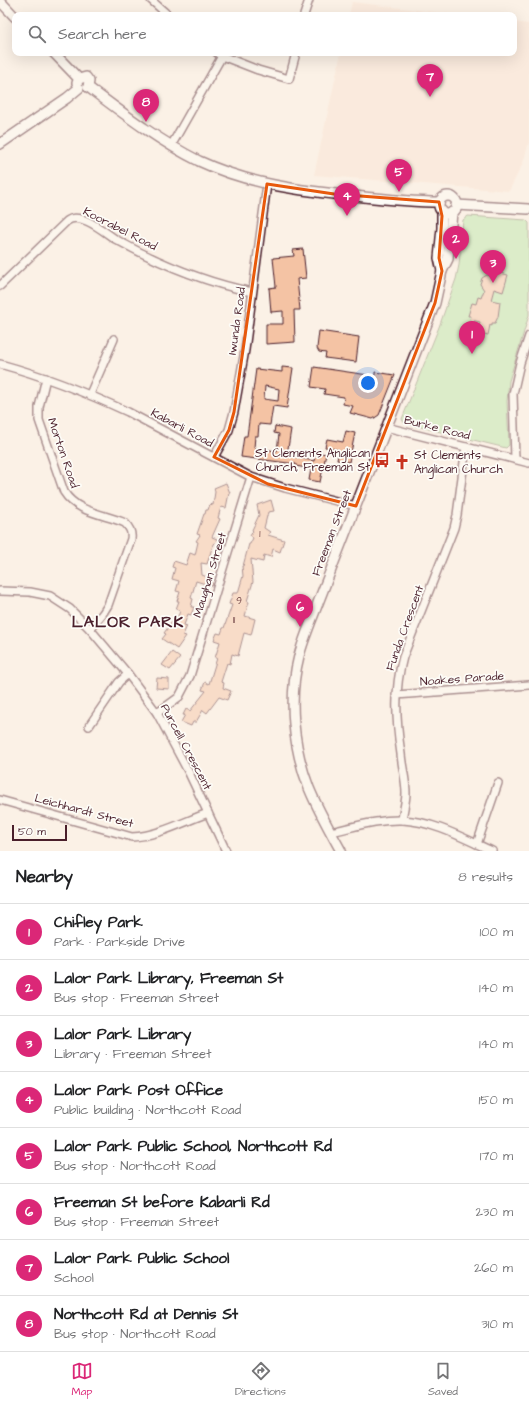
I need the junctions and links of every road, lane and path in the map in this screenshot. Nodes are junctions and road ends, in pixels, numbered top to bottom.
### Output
1 (151, 0) edge
2 (309, 0) edge
3 (0, 1) edge
4 (165, 12) edge
5 (305, 12) edge
6 (12, 13) edge
7 (57, 56) edge
8 (218, 56) edge
9 (222, 56) edge
10 (295, 56) edge
11 (84, 88) junction
12 (0, 144) edge
13 (171, 146) junction
14 (267, 184) junction
15 (440, 207) junction
16 (454, 208) junction
17 (529, 209) edge
18 (442, 271) junction
19 (0, 286) edge
20 (252, 292) junction
21 (529, 336) edge
22 (114, 339) dead end
23 (0, 364) edge
24 (46, 378) junction
25 (90, 394) junction
26 (386, 427) junction
27 (466, 447) junction
28 (214, 457) junction
29 (515, 460) junction
30 (529, 463) edge
31 (252, 477) junction
32 (356, 506) junction
33 (0, 591) edge
34 (90, 629) junction
35 (128, 674) junction
36 (529, 685) edge
37 (396, 695) junction
38 (158, 713) junction
39 (89, 726) dead end
40 (498, 783) dead end
41 (0, 800) edge
42 (208, 813) junction
43 (402, 820) junction
44 (331, 832) junction
45 (476, 844) junction
46 (226, 851) edge
47 (341, 851) edge
48 (492, 851) edge

1 - 4 street
2 - 5 street
3 - 6 street
7 - 11 street
8 - 13 street
9 - 10 street
11 - 12 street
11 - 13 street
13 - 14 street
14 - 15 street
14 - 20 street, Iwunda Road
15 - 16 street
15 - 16 street
15 - 18 street, Freeman Street
16 - 17 street
16 - 18 street, Freeman Street
18 - 26 street, Freeman Street
19 - 20 street, Koorabel Road
20 - 28 street, Iwunda Road
21 - 29 street
22 - 25 street
23 - 24 street, Kabarli Road
24 - 25 street, Kabarli Road
24 - 34 street, Morton Road
25 - 28 street, Kabarli Road
26 - 27 street, Burke Road
26 - 32 street, Freeman Street
27 - 29 street, Burke Road
27 - 37 street, Funda Crescent
28 - 31 street, Kabarli Road
29 - 30 street, Burke Road
31 - 32 street, Kabarli Road
31 - 38 street, Maughan Street
32 - 44 street, Freeman Street
33 - 34 street, Purcell Crescent
34 - 35 street, Purcell Crescent
35 - 38 street, Purcell Crescent
35 - 39 street
36 - 37 street, Noakes Parade
37 - 43 street, Funda Crescent
38 - 42 street, Purcell Crescent
40 - 45 street
41 - 42 street, Leichhardt Street
42 - 46 street, Purcell Crescent
43 - 44 street
43 - 45 street
44 - 47 street, Freeman Street
45 - 48 street

